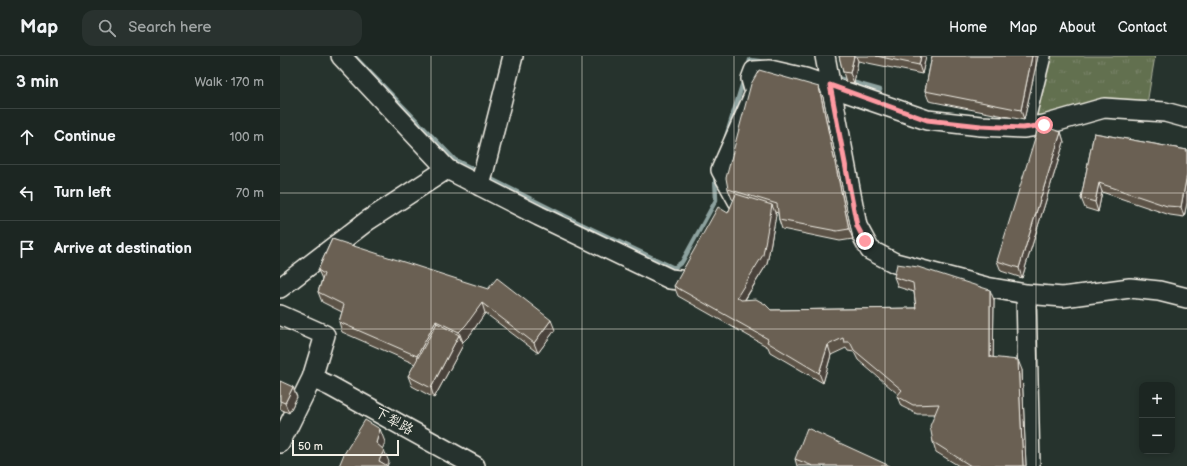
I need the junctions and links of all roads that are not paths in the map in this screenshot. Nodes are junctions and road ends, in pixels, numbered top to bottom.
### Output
1 (341, 56) edge
2 (513, 56) edge
3 (825, 56) edge
4 (1041, 56) edge
5 (830, 85) junction
6 (1187, 118) edge
7 (1023, 128) junction
8 (447, 169) junction
9 (480, 186) junction
10 (731, 217) edge
11 (705, 255) edge
12 (280, 288) edge
13 (1026, 294) junction
14 (1187, 298) edge
15 (280, 315) edge
16 (312, 378) junction
17 (286, 416) edge
18 (280, 443) edge
19 (475, 466) edge
20 (1030, 466) edge

1 - 8 street
2 - 9 street
3 - 5 street
4 - 7 street
5 - 7 street
5 - 10 street
5 - 13 street
6 - 7 street
8 - 9 street
8 - 12 street
9 - 11 street
13 - 14 street
13 - 20 street
15 - 16 street
16 - 17 street
16 - 19 street, 下犁路
17 - 18 street

